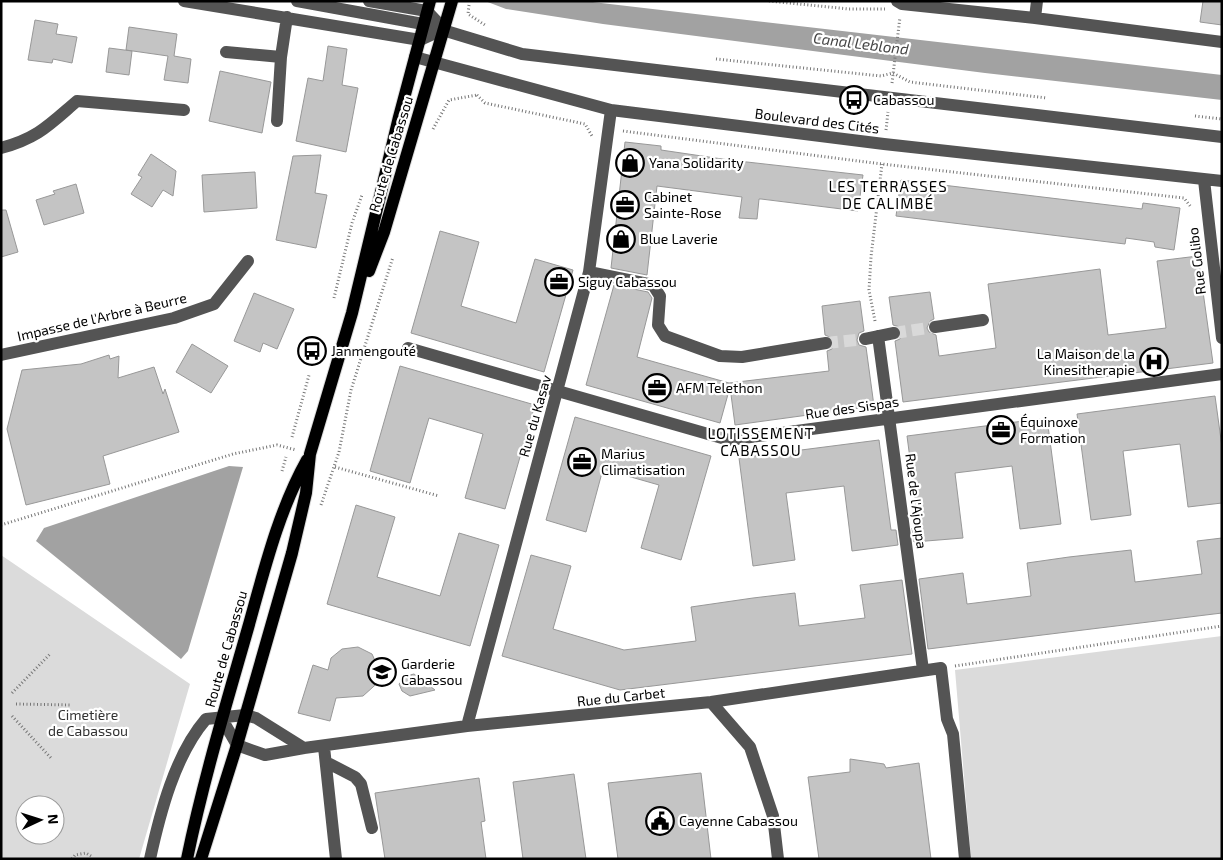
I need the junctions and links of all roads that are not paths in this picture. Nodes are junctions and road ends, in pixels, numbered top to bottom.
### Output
1 (184, 1) edge
2 (297, 1) edge
3 (369, 1) edge
4 (452, 1) edge
5 (1038, 1) edge
6 (896, 5) edge
7 (428, 6) edge
8 (287, 18) junction
9 (1036, 18) junction
10 (423, 24) junction
11 (444, 29) junction
12 (420, 40) junction
13 (1222, 42) edge
14 (226, 52) dead end
15 (281, 57) junction
16 (415, 57) junction
17 (434, 63) junction
18 (184, 110) dead end
19 (611, 110) junction
20 (277, 121) dead end
21 (1222, 137) edge
22 (1, 148) edge
23 (1204, 180) junction
24 (1222, 181) edge
25 (248, 261) dead end
26 (589, 272) junction
27 (352, 313) junction
28 (983, 320) dead end
29 (935, 328) tunnel mouth
30 (894, 333) tunnel mouth
31 (878, 336) junction
32 (1222, 338) edge
33 (865, 339) tunnel mouth
34 (826, 343) tunnel mouth
35 (408, 348) dead end
36 (1, 355) edge
37 (1222, 374) edge
38 (557, 392) junction
39 (890, 417) junction
40 (310, 454) junction
41 (923, 670) junction
42 (711, 702) junction
43 (245, 714) junction
44 (222, 719) junction
45 (467, 726) junction
46 (237, 745) junction
47 (324, 747) junction
48 (304, 748) junction
49 (326, 762) junction
50 (372, 828) dead end
51 (150, 859) edge
52 (187, 859) edge
53 (201, 859) edge
54 (336, 859) edge
55 (778, 859) edge
56 (965, 859) edge

1 - 8 street
2 - 10 street
3 - 7 street
4 - 11 main road, Route de Cabassou
5 - 9 street
6 - 9 street
7 - 10 main road, Route de Cabassou
7 - 11 street
8 - 12 street
8 - 15 street
9 - 13 street
10 - 11 street
10 - 12 main road, Route de Cabassou
11 - 12 street
11 - 17 main road, Route de Cabassou
11 - 21 street
12 - 16 main road, Route de Cabassou
14 - 15 street
15 - 20 street
16 - 17 street, Boulevard des Cités
16 - 27 main road, Route de Cabassou
17 - 19 street, Boulevard des Cités
17 - 27 main road, Route de Cabassou
18 - 22 street
19 - 23 street, Boulevard des Cités
19 - 26 street, Rue du Kasav
23 - 24 street, Boulevard des Cités
23 - 32 street, Rue Golibo
25 - 36 street, Impasse de l'Arbre à Beurre
26 - 34 street
26 - 38 street, Rue du Kasav
27 - 40 main road, Route de Cabassou
28 - 29 street
30 - 31 street
31 - 33 street
31 - 39 street, Rue de l'Ajoupa
35 - 38 street, Rue des Sispas
37 - 39 street, Rue des Sispas
38 - 39 street, Rue des Sispas
38 - 45 street, Rue du Kasav
39 - 41 street, Rue de l'Ajoupa
40 - 43 main road, Route de Cabassou
40 - 44 main road, Route de Cabassou
41 - 42 street, Rue du Carbet
41 - 56 street, Rue du Carbet
42 - 45 street, Rue du Carbet
42 - 55 street
43 - 44 street
43 - 46 main road, Route de Cabassou
43 - 48 street
44 - 46 street
44 - 51 street
44 - 52 main road, Route de Cabassou
45 - 47 street, Rue du Carbet
46 - 48 street, Rue du Carbet
46 - 53 main road, Route de Cabassou
47 - 48 street, Rue du Carbet
47 - 49 street
49 - 50 street
49 - 54 street

